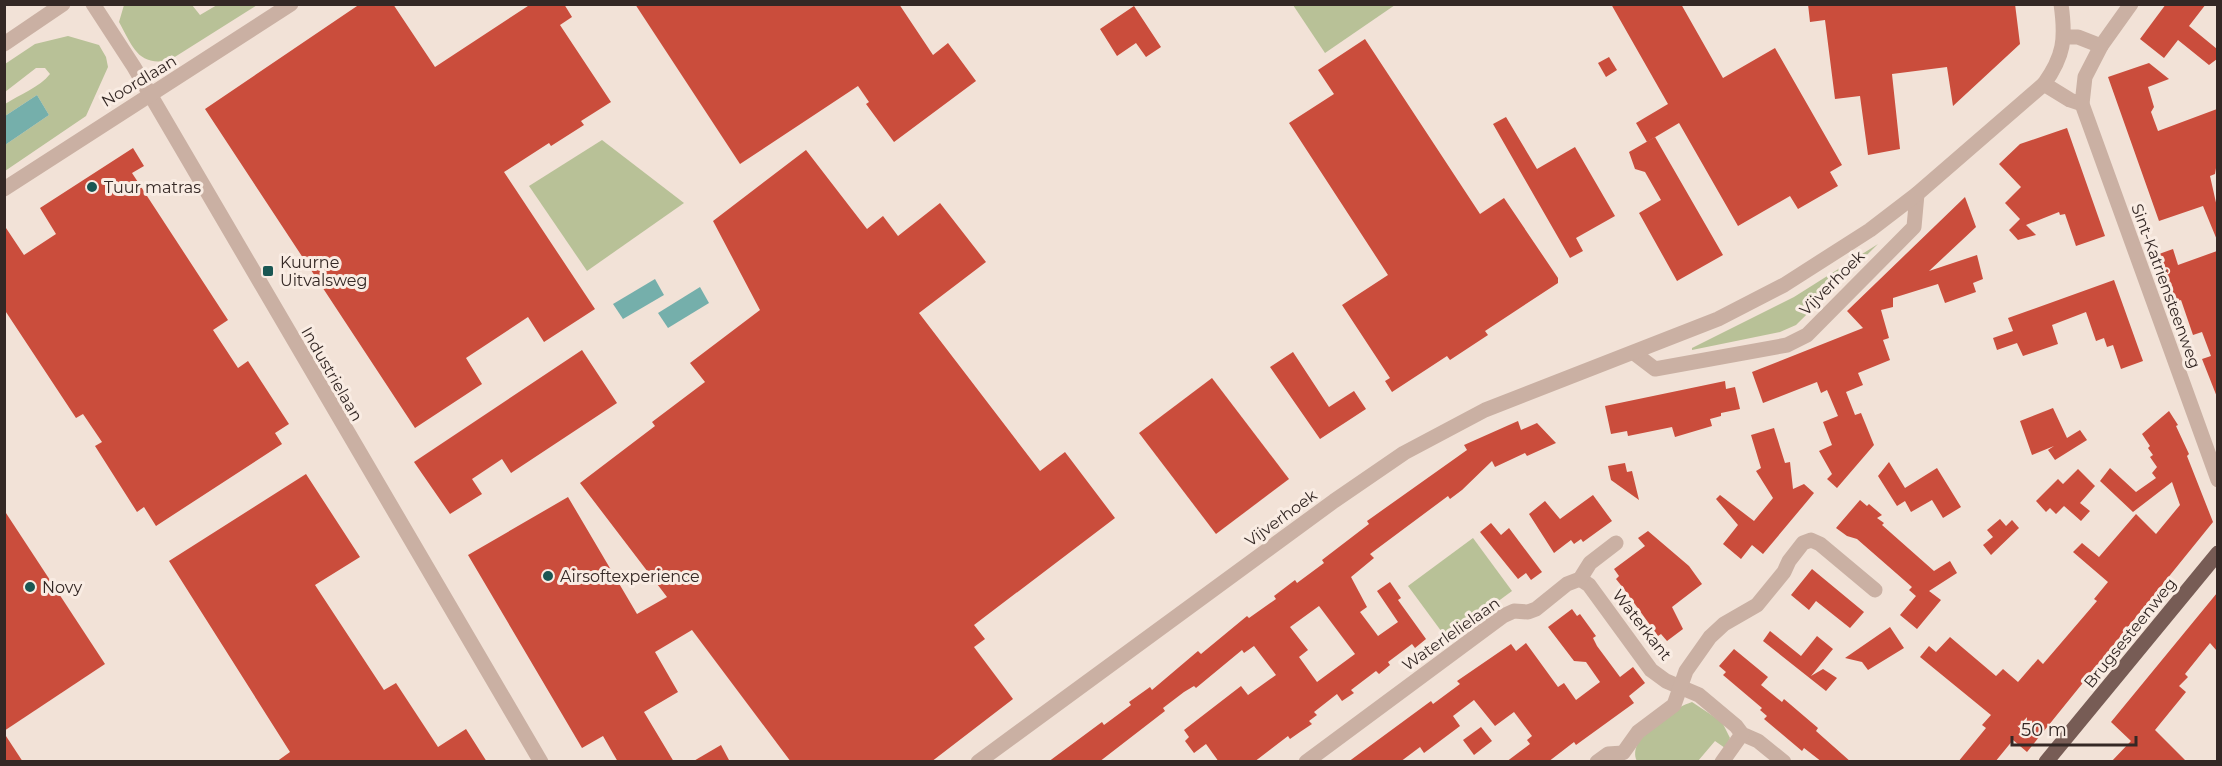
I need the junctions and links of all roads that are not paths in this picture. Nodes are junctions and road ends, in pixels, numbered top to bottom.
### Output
1 (63, 4) edge
2 (93, 4) edge
3 (291, 4) edge
4 (2061, 4) edge
5 (2131, 4) edge
6 (2064, 38) junction
7 (4, 44) edge
8 (2101, 46) junction
9 (2044, 84) junction
10 (149, 97) junction
11 (2082, 104) junction
12 (4, 189) edge
13 (1917, 194) junction
14 (1634, 352) junction
15 (2217, 480) edge
16 (1616, 543) dead end
17 (2217, 553) edge
18 (1580, 579) junction
19 (1875, 590) dead end
20 (1682, 687) junction
21 (1742, 734) junction
22 (1626, 757) edge
23 (541, 762) edge
24 (978, 762) edge
25 (1306, 762) edge
26 (1597, 762) edge
27 (1722, 762) edge
28 (1784, 762) edge
29 (2046, 762) edge

1 - 7 street
2 - 10 street, Industrielaan
3 - 10 street, Noordlaan
4 - 6 street
5 - 8 street, Sint-Katriensteenweg
6 - 8 street
6 - 9 street
8 - 11 street, Sint-Katriensteenweg
9 - 11 street
9 - 13 street, Vijverhoek
10 - 12 street, Noordlaan
10 - 23 street, Industrielaan
11 - 15 street, Sint-Katriensteenweg
13 - 14 street, Vijverhoek
13 - 14 street, Vijverhoek
14 - 24 street, Vijverhoek
16 - 18 street, Waterlelielaan
17 - 29 main road, Brugsesteenweg
18 - 20 street, Waterkant
18 - 25 street, Waterlelielaan
19 - 20 street
20 - 21 street, Waterkant
20 - 22 street
21 - 27 street
21 - 28 street, Waterkant
22 - 26 street

